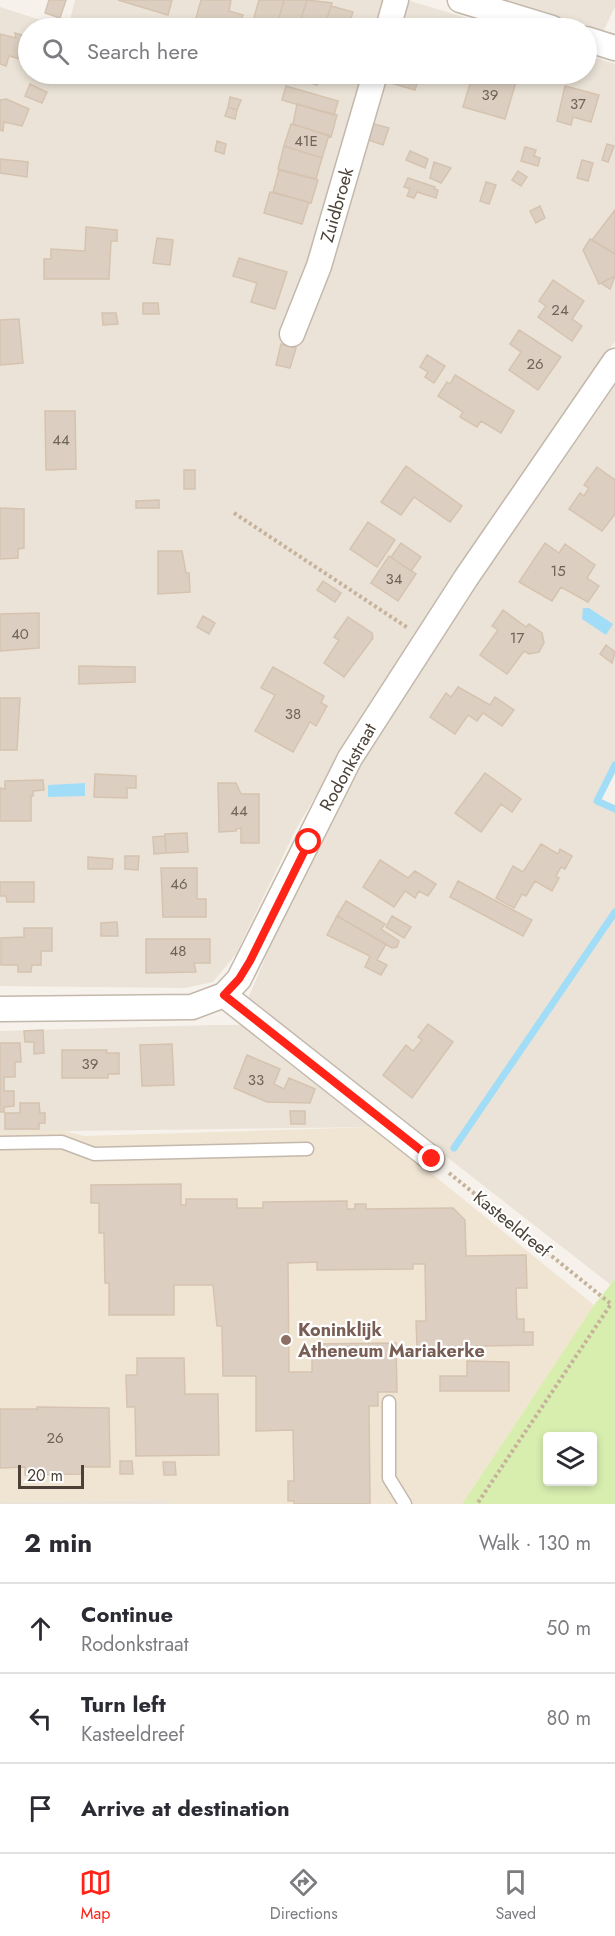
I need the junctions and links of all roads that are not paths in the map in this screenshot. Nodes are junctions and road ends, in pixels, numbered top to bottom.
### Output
1 (396, 0) edge
2 (460, 0) edge
3 (391, 18) edge
4 (519, 18) edge
5 (597, 42) edge
6 (615, 48) edge
7 (372, 84) edge
8 (292, 334) dead end
9 (615, 361) edge
10 (224, 995) junction
11 (0, 1010) edge
12 (0, 1143) edge
13 (307, 1149) dead end
14 (432, 1159) road end
15 (389, 1402) dead end
16 (405, 1504) edge

1 - 3 street
2 - 4 street
5 - 6 street
7 - 8 street, Zuidbroek
9 - 10 street, Rodonkstraat
10 - 11 street, Rodonkstraat
10 - 14 street
12 - 13 lane
15 - 16 lane

